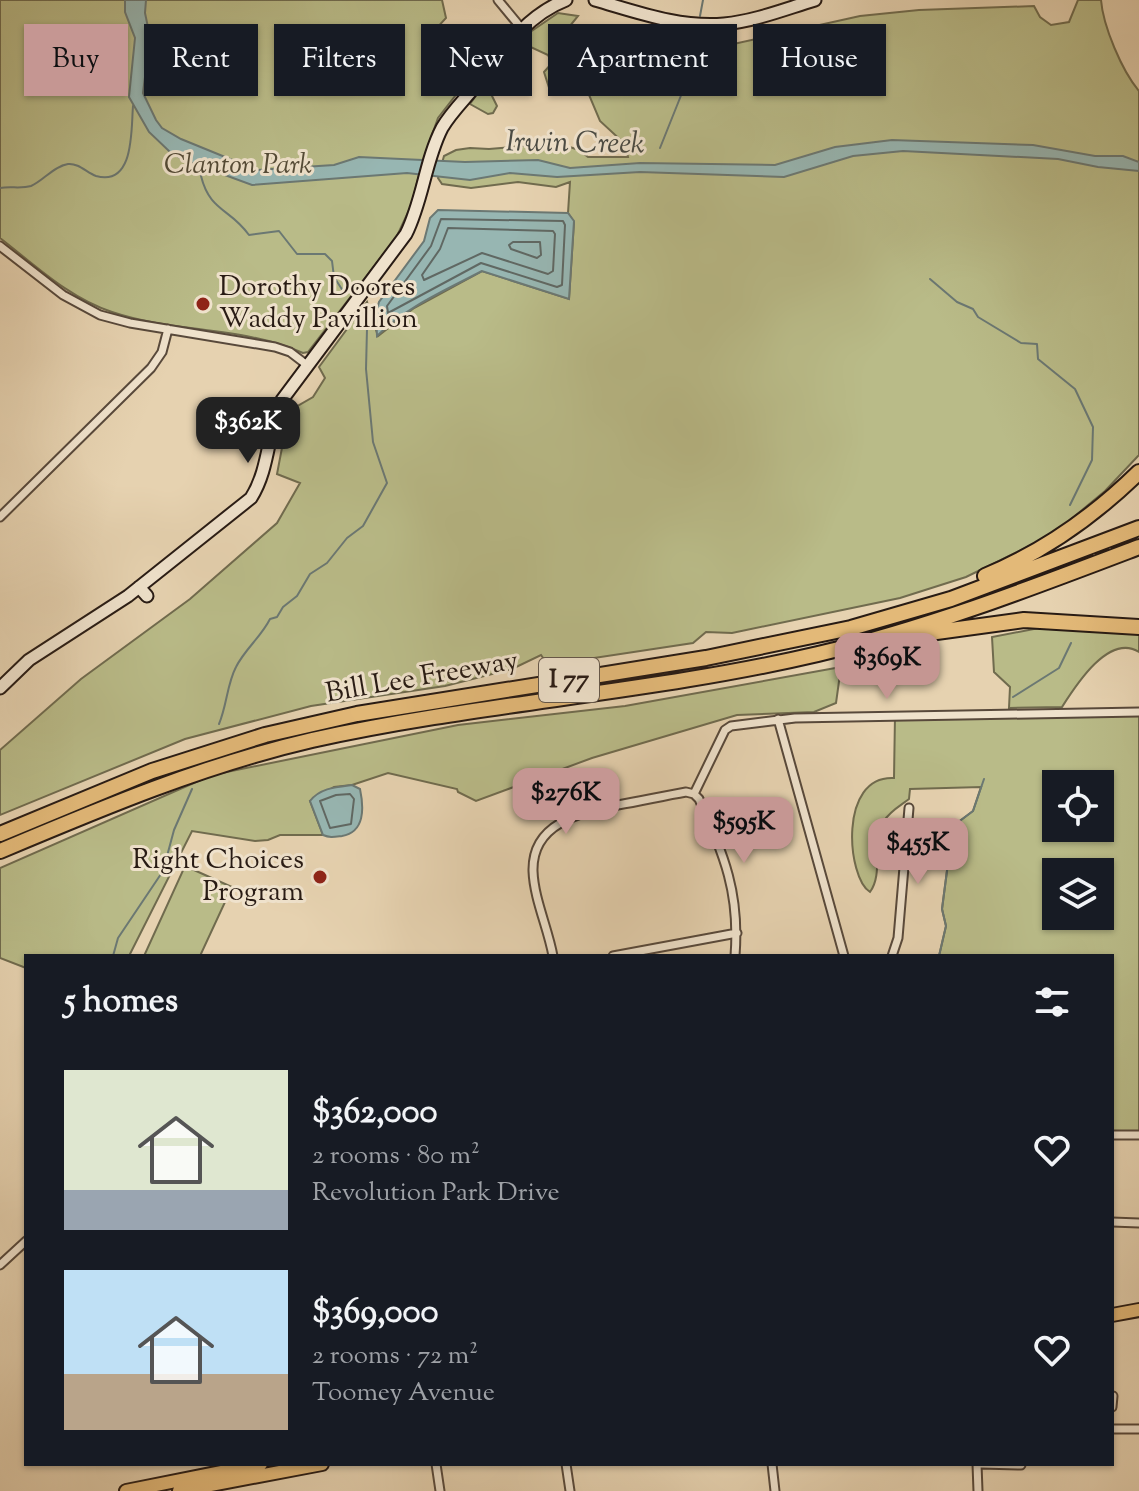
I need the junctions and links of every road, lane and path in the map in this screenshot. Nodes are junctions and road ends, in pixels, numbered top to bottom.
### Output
1 (498, 0) edge
2 (566, 0) edge
3 (595, 0) edge
4 (815, 0) edge
5 (789, 4) edge
6 (518, 24) edge
7 (528, 24) edge
8 (466, 96) edge
9 (0, 246) edge
10 (168, 329) junction
11 (307, 365) junction
12 (1139, 472) edge
13 (0, 517) edge
14 (1139, 528) edge
15 (1139, 547) edge
16 (1139, 627) edge
17 (851, 628) junction
18 (858, 643) junction
19 (0, 688) edge
20 (1139, 712) edge
21 (778, 719) junction
22 (694, 794) junction
23 (909, 808) dead end
24 (0, 834) edge
25 (0, 851) edge
26 (737, 933) junction
27 (553, 954) edge
28 (624, 954) edge
29 (735, 954) edge
30 (843, 954) edge
31 (893, 954) edge
32 (1114, 1135) edge
33 (1139, 1135) edge
34 (1114, 1222) edge
35 (1139, 1223) edge
36 (24, 1243) edge
37 (0, 1265) edge
38 (1139, 1310) edge
39 (1114, 1315) edge
40 (1114, 1429) edge
41 (1139, 1429) edge
42 (251, 1466) edge
43 (300, 1466) edge
44 (436, 1466) edge
45 (566, 1466) edge
46 (772, 1466) edge
47 (979, 1466) edge
48 (212, 1474) edge
49 (126, 1491) edge
50 (179, 1491) edge
51 (440, 1491) edge
52 (570, 1491) edge
53 (775, 1491) edge
54 (977, 1491) edge

1 - 6 street
2 - 7 street
3 - 5 street
4 - 5 street
8 - 11 street
9 - 10 street
10 - 11 street
10 - 13 street
11 - 19 street
12 - 17 highway
14 - 17 highway, Bill Lee Freeway / I 77
15 - 18 highway, Bill Lee Freeway / I 77
16 - 18 highway
17 - 24 highway, Bill Lee Freeway / I 77
18 - 25 highway, Bill Lee Freeway / I 77
20 - 21 street
21 - 22 street
21 - 30 street
22 - 26 street
22 - 27 street
23 - 31 street
26 - 28 street
26 - 29 street
32 - 33 street
34 - 35 street
36 - 37 street
38 - 39 main road
40 - 41 street
42 - 48 main road
43 - 48 main road
44 - 51 street
45 - 52 street
46 - 53 street
47 - 54 street
48 - 49 main road
48 - 50 main road

